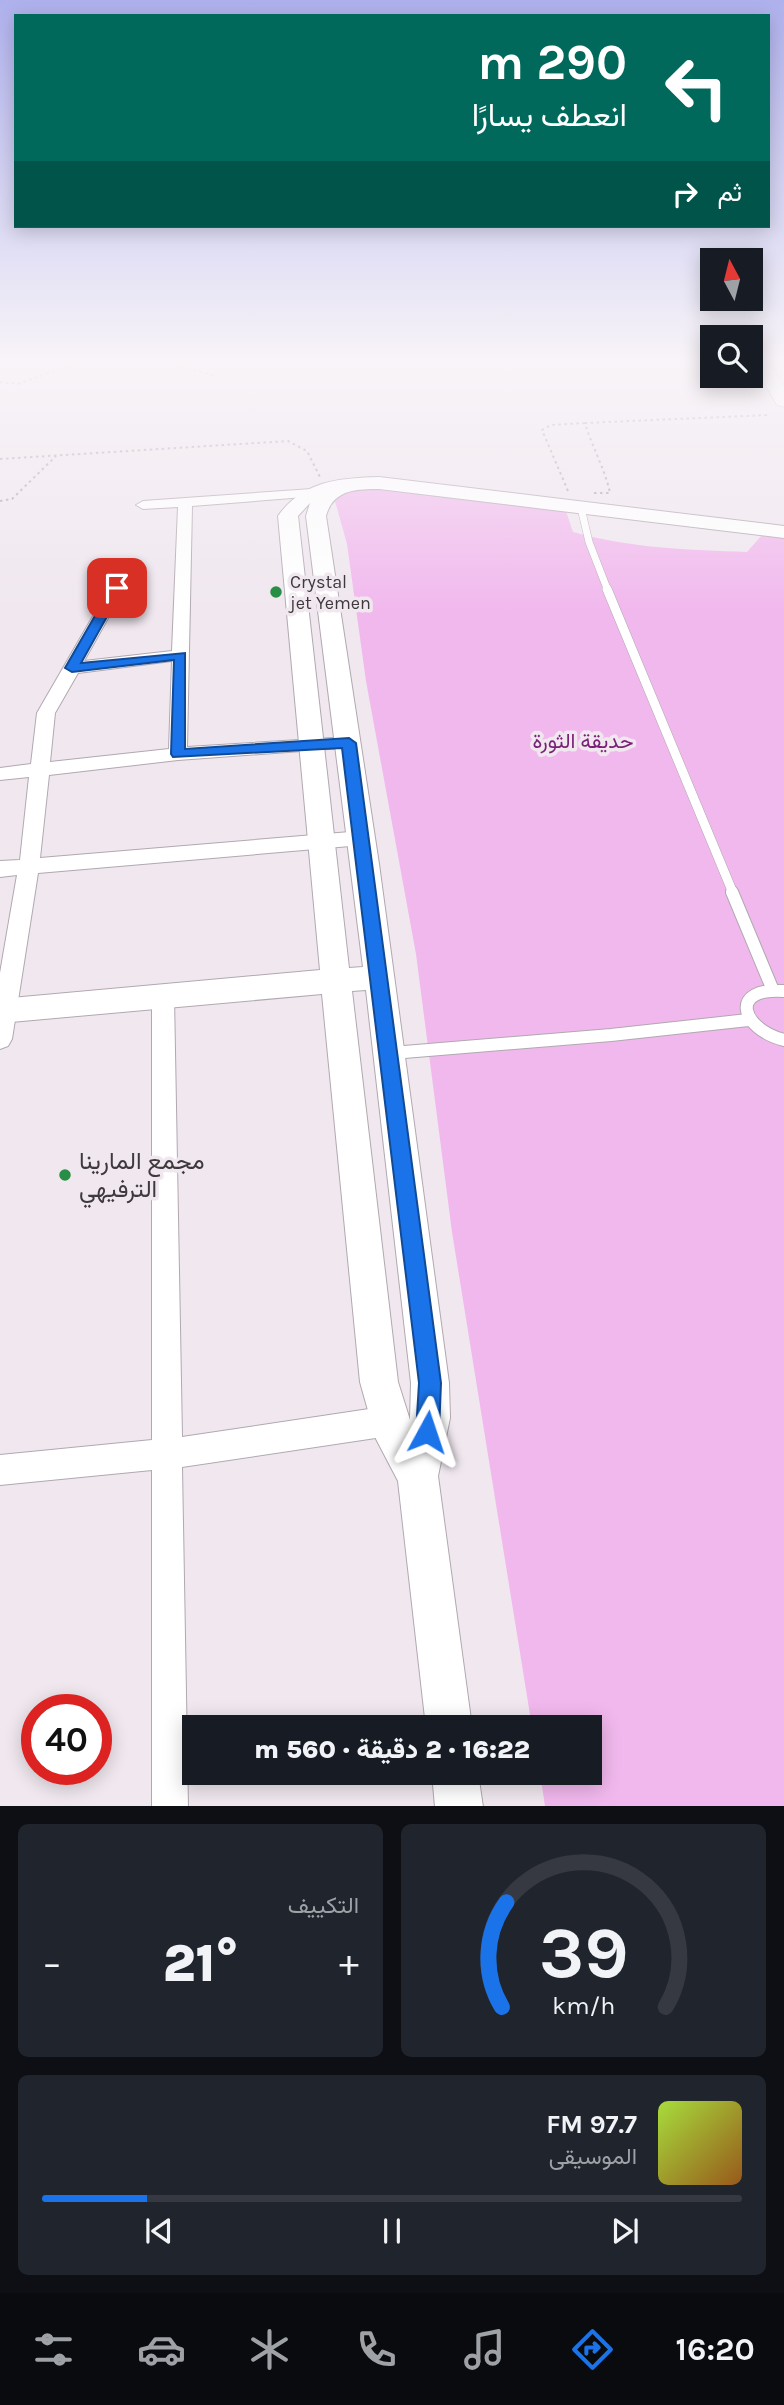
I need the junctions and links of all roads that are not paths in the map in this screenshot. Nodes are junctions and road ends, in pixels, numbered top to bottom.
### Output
1 (320, 493) junction
2 (577, 498) junction
3 (185, 502) junction
4 (143, 505) dead end
5 (784, 532) edge
6 (322, 551) junction
7 (290, 553) junction
8 (117, 588) dead end
9 (181, 656) junction
10 (72, 668) junction
11 (349, 743) junction
12 (310, 745) junction
13 (178, 754) junction
14 (39, 768) junction
15 (0, 774) edge
16 (362, 838) junction
17 (320, 841) junction
18 (29, 866) junction
19 (0, 869) edge
20 (379, 977) junction
21 (335, 981) junction
22 (778, 990) edge
23 (163, 996) junction
24 (1, 1020) edge
25 (748, 1020) junction
26 (784, 1040) edge
27 (389, 1053) junction
28 (389, 1421) junction
29 (166, 1454) junction
30 (0, 1470) edge
31 (418, 1476) junction
32 (448, 1715) edge
33 (456, 1785) edge
34 (170, 1806) edge
35 (459, 1806) edge

1 - 2 street
1 - 3 street
1 - 6 street
1 - 7 street
2 - 5 street
2 - 22 lane
3 - 4 street
3 - 9 street
6 - 7 street
6 - 11 street
7 - 12 street
8 - 10 street
9 - 10 street
9 - 13 street
10 - 14 street
11 - 12 street
11 - 16 street
12 - 13 street
12 - 17 street
13 - 14 street
14 - 15 street
14 - 18 street
16 - 17 street
16 - 20 street
17 - 18 street
17 - 21 street
18 - 19 street
18 - 24 street
20 - 21 street
20 - 27 street
21 - 23 street
21 - 28 street
22 - 25 lane
23 - 24 street
23 - 29 street
25 - 26 lane
25 - 27 lane
27 - 31 street
28 - 29 street
28 - 31 street
29 - 30 street
29 - 34 street
31 - 32 street
33 - 35 street

